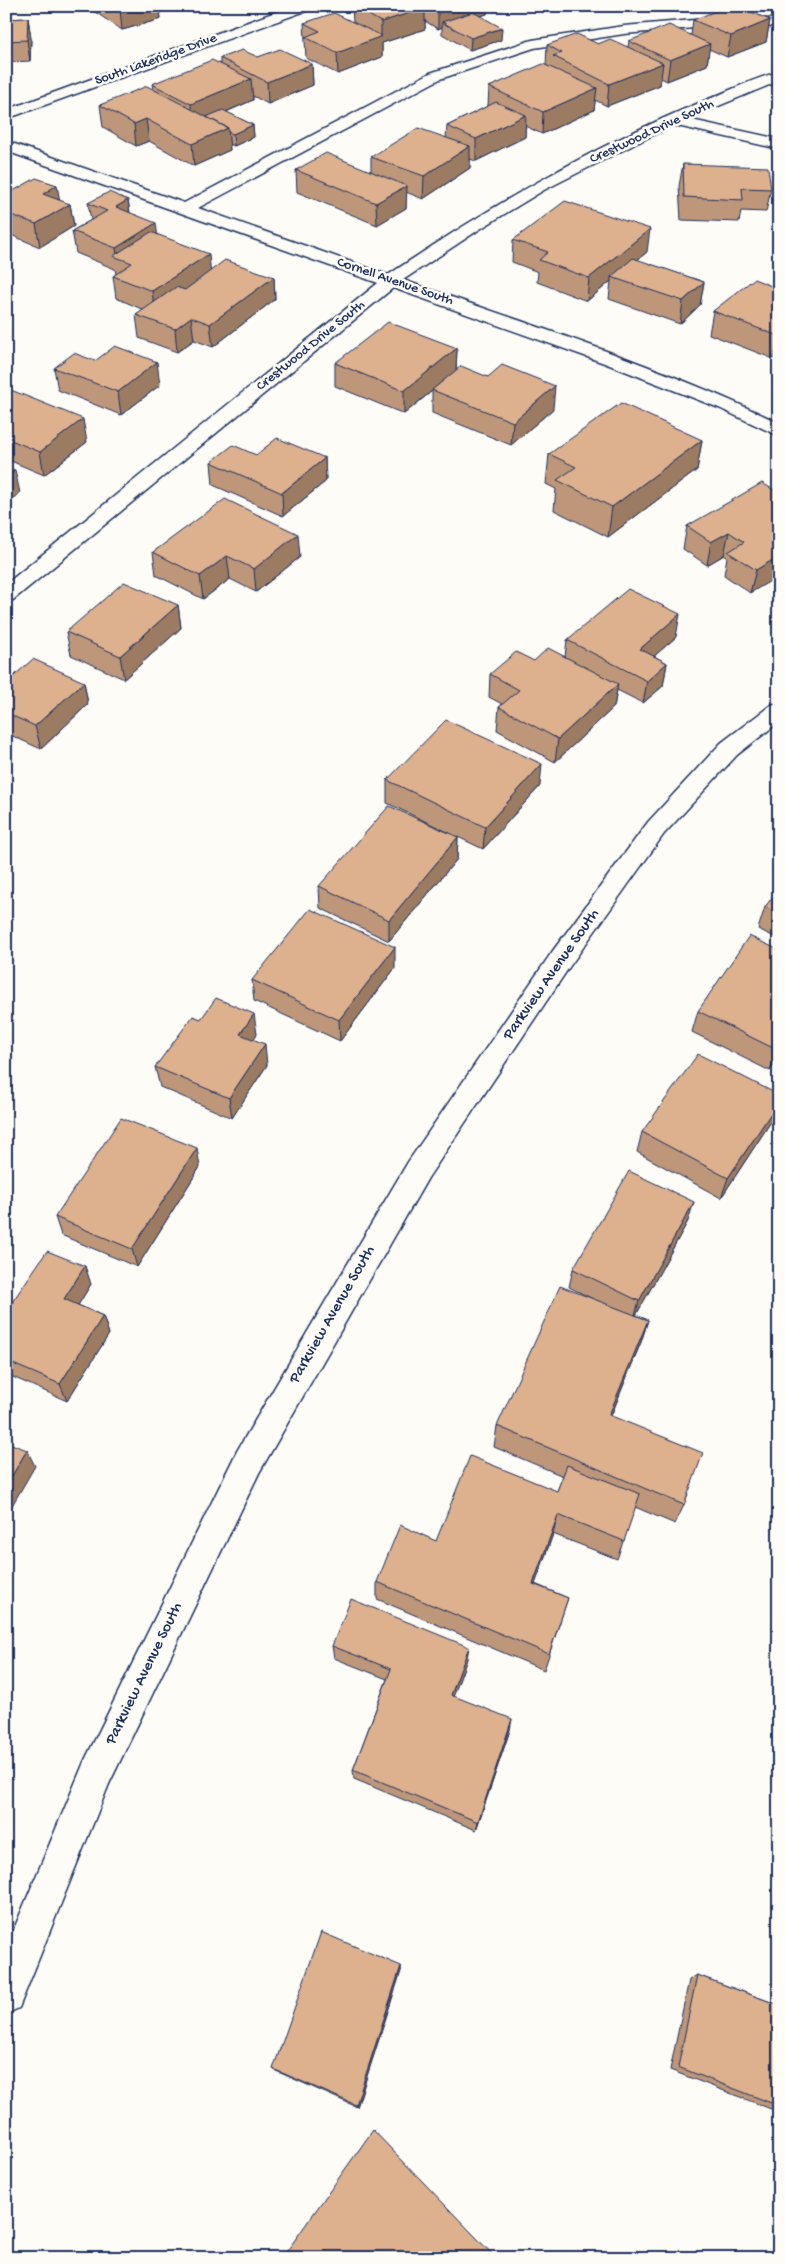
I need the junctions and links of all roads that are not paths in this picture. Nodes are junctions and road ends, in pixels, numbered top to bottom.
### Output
1 (306, 6) edge
2 (779, 23) edge
3 (779, 76) edge
4 (6, 115) edge
5 (671, 120) junction
6 (779, 144) edge
7 (6, 146) edge
8 (27, 154) junction
9 (6, 165) edge
10 (185, 209) junction
11 (391, 281) junction
12 (779, 430) edge
13 (6, 595) edge
14 (779, 710) edge
15 (6, 1995) edge

1 - 4 street, South Lakeridge Drive
2 - 10 street
3 - 5 street, Crestwood Drive South
5 - 6 street
5 - 11 street, Crestwood Drive South
7 - 8 street, Cornell Avenue South
8 - 9 street
8 - 10 street, Cornell Avenue South
10 - 11 street, Cornell Avenue South
11 - 12 street, Cornell Avenue South
11 - 13 street, Crestwood Drive South
14 - 15 street, Parkview Avenue South

